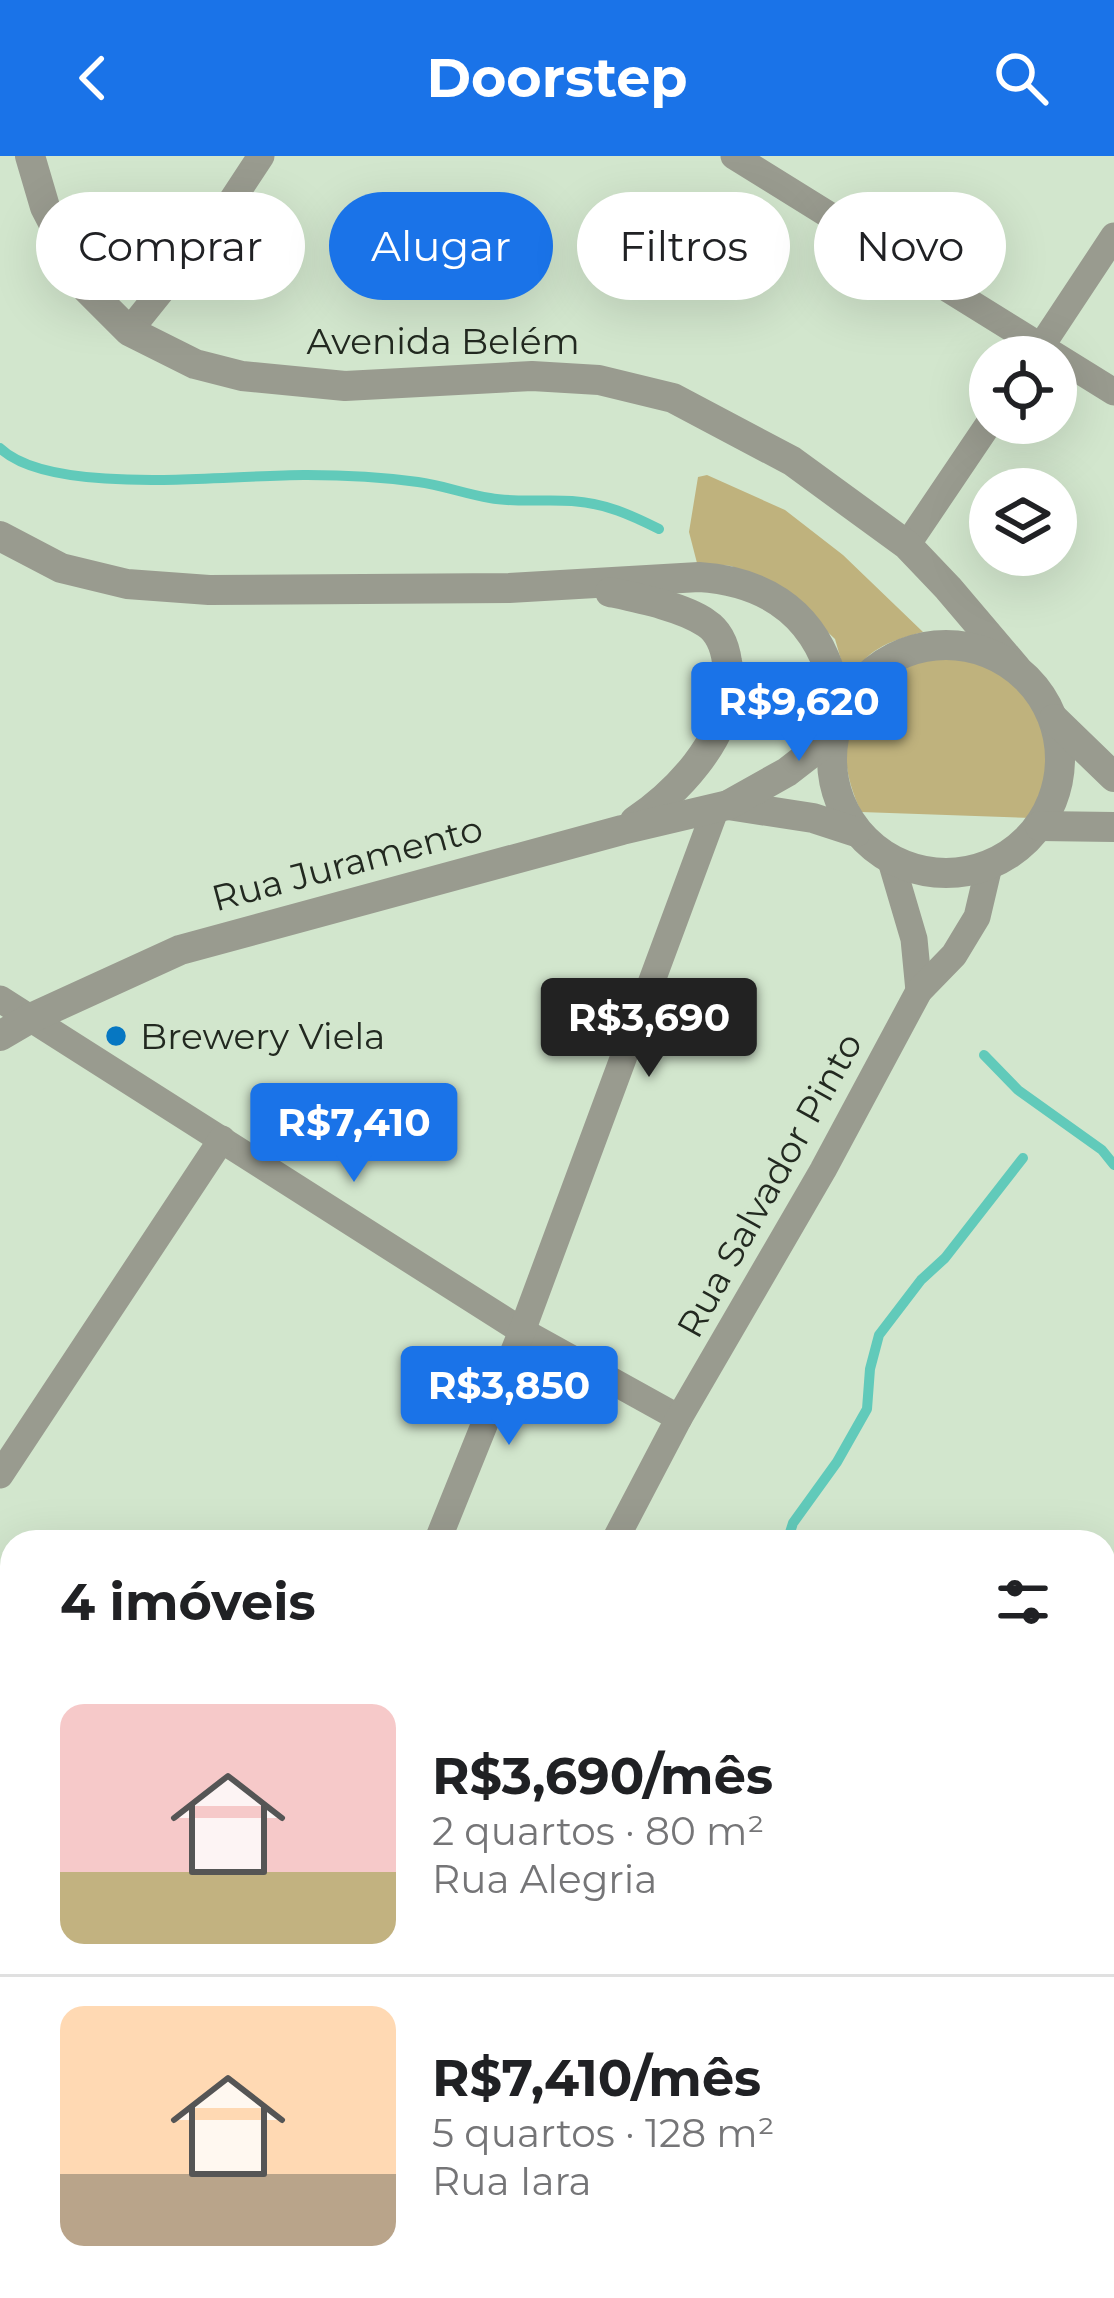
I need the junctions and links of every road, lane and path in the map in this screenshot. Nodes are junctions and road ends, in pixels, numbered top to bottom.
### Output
1 (30, 156) edge
2 (261, 156) edge
3 (734, 156) edge
4 (1114, 236) edge
5 (129, 331) junction
6 (1014, 336) edge
7 (1047, 336) edge
8 (1077, 372) edge
9 (1114, 392) edge
10 (975, 444) edge
11 (0, 536) edge
12 (907, 545) junction
13 (568, 584) junction
14 (1016, 668) junction
15 (1054, 719) junction
16 (836, 726) junction
17 (1114, 777) edge
18 (722, 806) junction
19 (1040, 826) junction
20 (1114, 827) edge
21 (622, 830) junction
22 (856, 832) junction
23 (891, 861) junction
24 (989, 866) junction
25 (919, 991) junction
26 (0, 1000) edge
27 (29, 1019) junction
28 (0, 1036) edge
29 (222, 1139) junction
30 (522, 1330) junction
31 (679, 1418) junction
32 (0, 1475) edge
33 (441, 1530) edge
34 (620, 1530) edge

1 - 5 street, Avenida Belém
2 - 5 street
3 - 6 street
4 - 7 street
5 - 12 street, Avenida Belém
8 - 9 street
10 - 12 street
11 - 13 street
12 - 14 street, Avenida Belém
13 - 16 street
13 - 21 street
14 - 15 street
14 - 16 street
15 - 17 street
15 - 19 street
16 - 18 street, Rua Juramento
16 - 22 street
18 - 21 street, Rua Juramento
18 - 22 street, Rua Juramento
18 - 30 street
19 - 20 street
19 - 24 street
21 - 27 street, Rua Juramento
22 - 23 street
23 - 24 street
23 - 25 street
24 - 25 street, Rua Salvador Pinto
25 - 31 street, Rua Salvador Pinto
26 - 27 street
27 - 28 street, Rua Juramento
27 - 29 street
29 - 30 street
29 - 32 street
30 - 31 street
30 - 33 street
31 - 34 street, Rua Salvador Pinto

